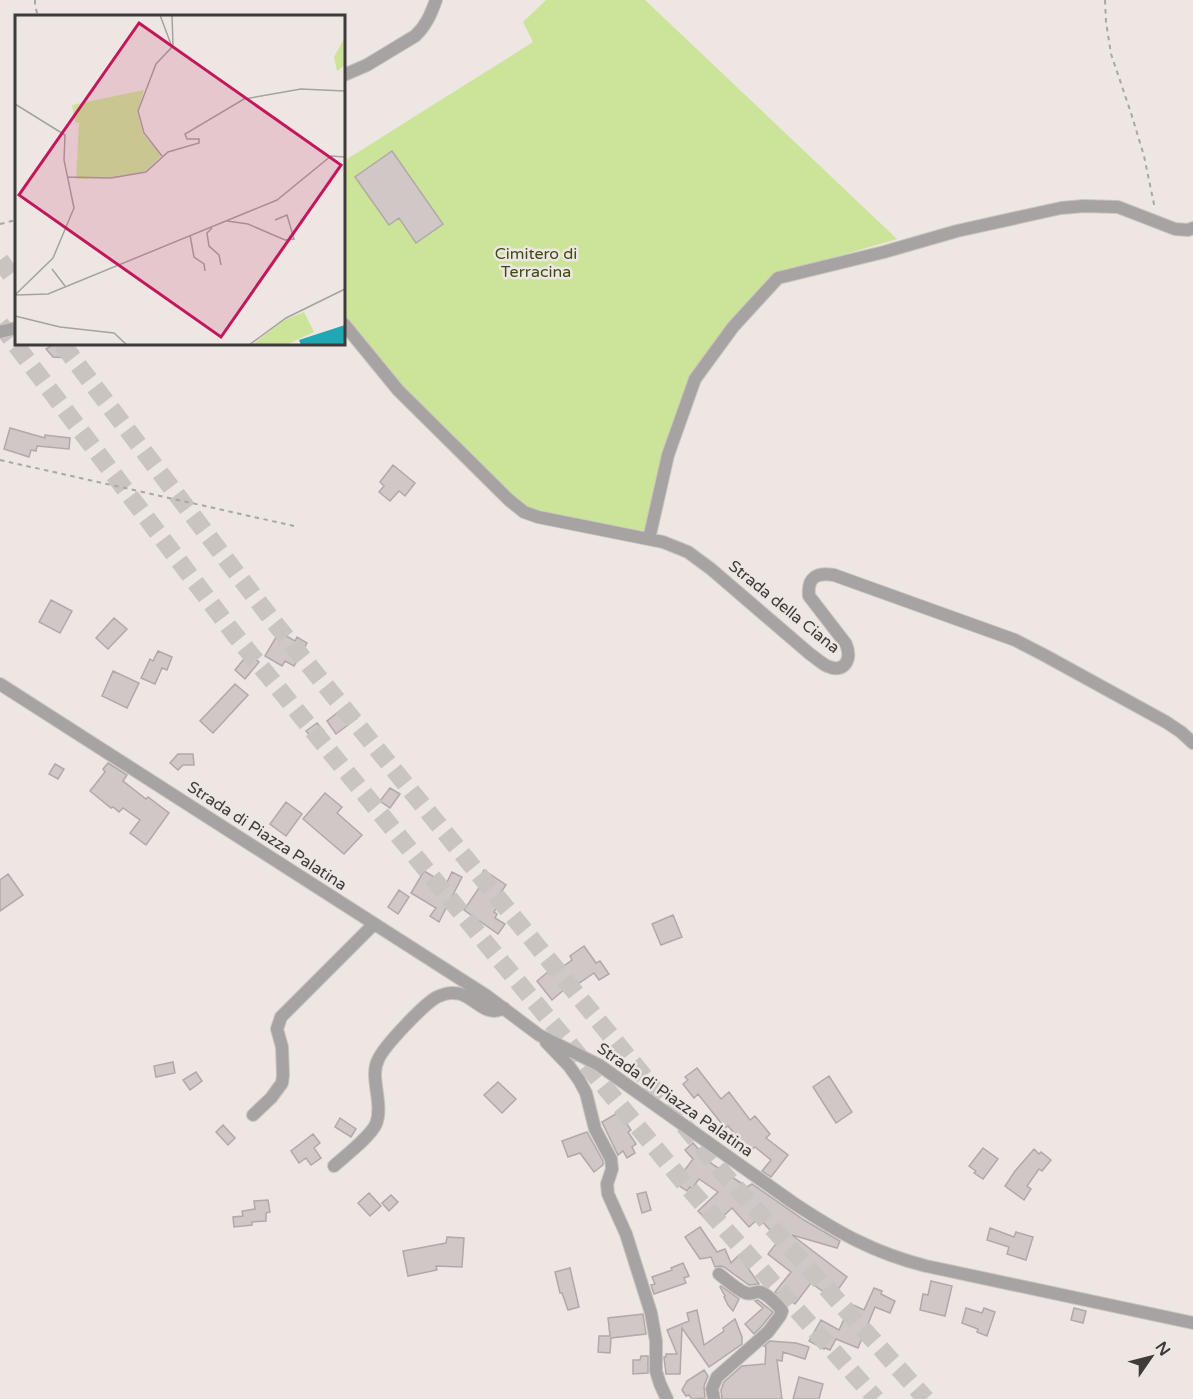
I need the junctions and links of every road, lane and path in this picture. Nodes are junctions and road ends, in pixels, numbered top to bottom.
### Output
1 (35, 0) edge
2 (436, 0) edge
3 (1105, 0) edge
4 (38, 15) edge
5 (345, 75) edge
6 (15, 220) edge
7 (1160, 223) junction
8 (0, 224) edge
9 (1193, 228) edge
10 (345, 325) edge
11 (15, 328) edge
12 (0, 332) edge
13 (0, 460) edge
14 (294, 526) dead end
15 (649, 539) junction
16 (0, 684) edge
17 (1193, 743) edge
18 (374, 924) junction
19 (504, 1008) junction
20 (539, 1035) junction
21 (253, 1115) dead end
22 (334, 1166) dead end
23 (718, 1274) dead end
24 (1193, 1323) edge
25 (667, 1399) edge
26 (714, 1399) edge

1 - 4 path
2 - 5 street
3 - 7 path
6 - 8 path
7 - 9 street
7 - 15 street
10 - 15 street, Strada della Ciana
11 - 12 street
13 - 14 path
15 - 17 street, Strada della Ciana
16 - 18 street, Strada di Piazza Palatina
18 - 19 street, Strada di Piazza Palatina
18 - 21 street
19 - 20 street, Strada di Piazza Palatina
19 - 22 street
20 - 24 street, Strada di Piazza Palatina
20 - 25 street
23 - 26 street

